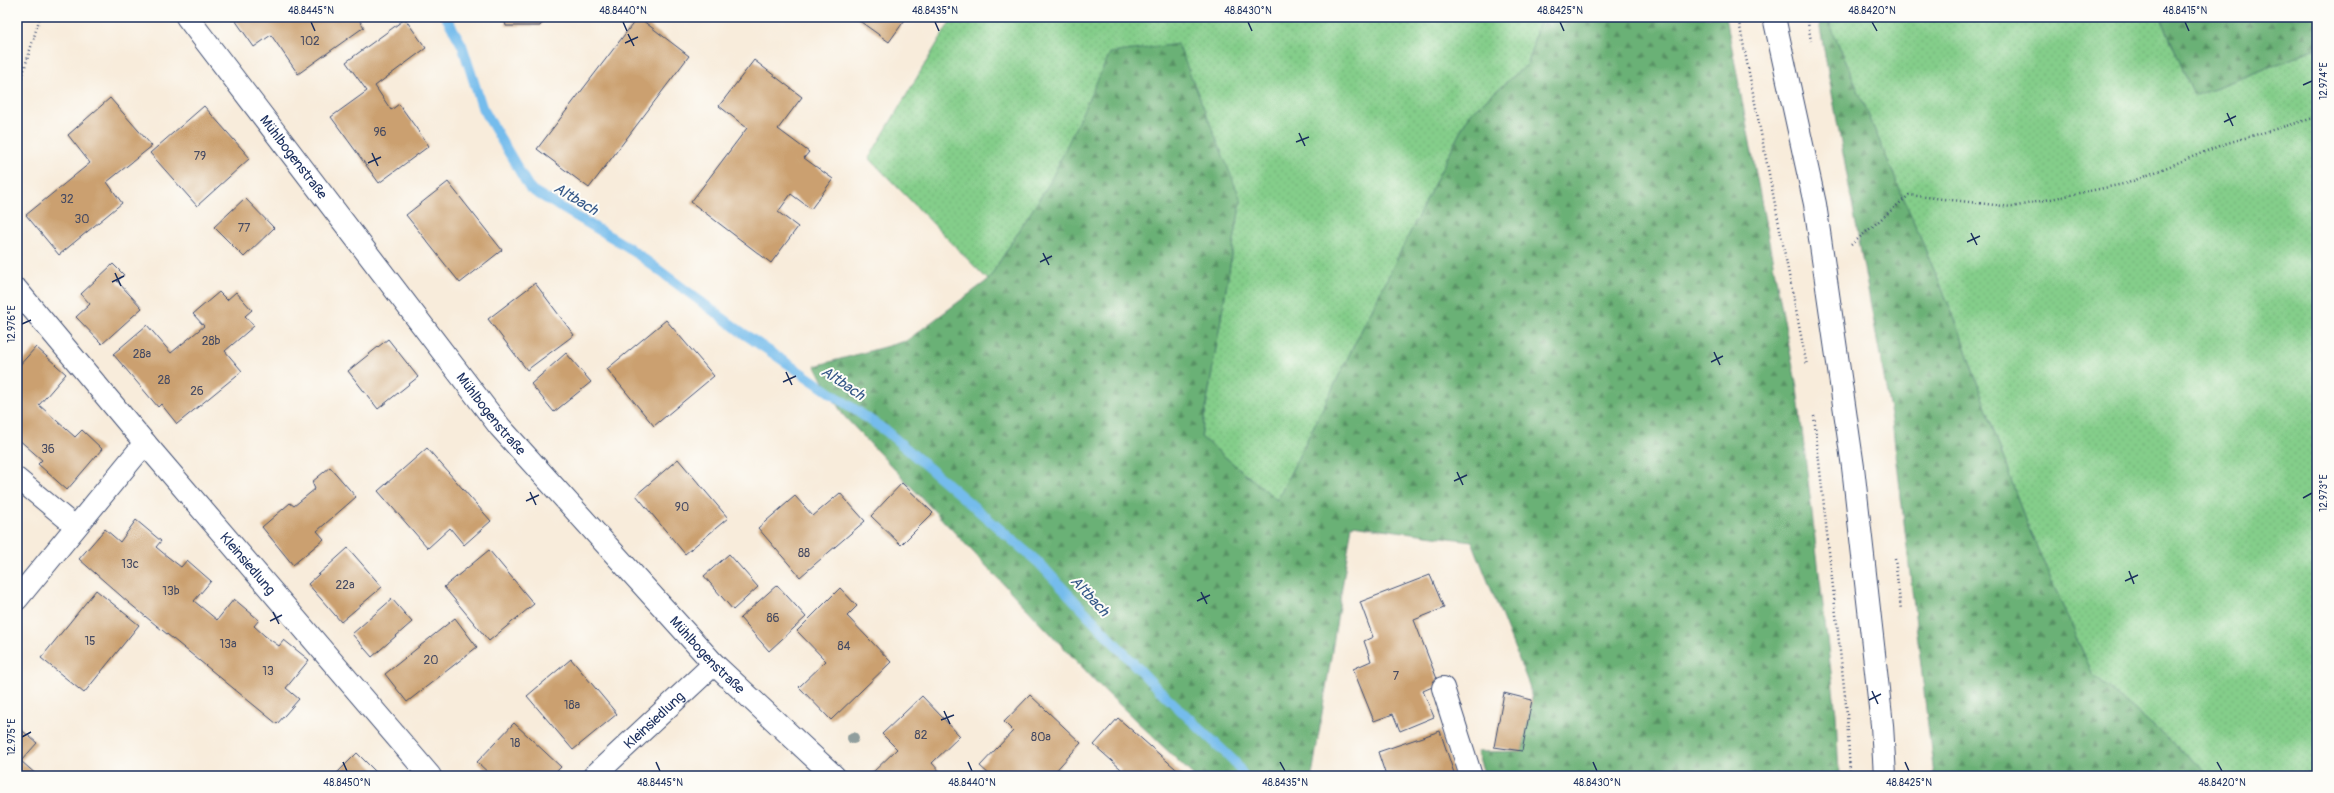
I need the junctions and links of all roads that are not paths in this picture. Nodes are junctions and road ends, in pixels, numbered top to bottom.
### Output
1 (187, 17) edge
2 (1774, 17) edge
3 (17, 290) edge
4 (144, 443) junction
5 (17, 478) edge
6 (76, 527) junction
7 (17, 599) edge
8 (714, 664) junction
9 (1443, 688) dead end
10 (430, 776) edge
11 (594, 776) edge
12 (834, 776) edge
13 (1471, 776) edge
14 (1885, 776) edge

1 - 8 street, Mühlbogenstraße
2 - 14 street
3 - 4 street, Kleinsiedlung
4 - 6 street
4 - 10 street, Kleinsiedlung
5 - 6 lane
6 - 7 street
8 - 11 street, Kleinsiedlung
8 - 12 street, Mühlbogenstraße
9 - 13 street

